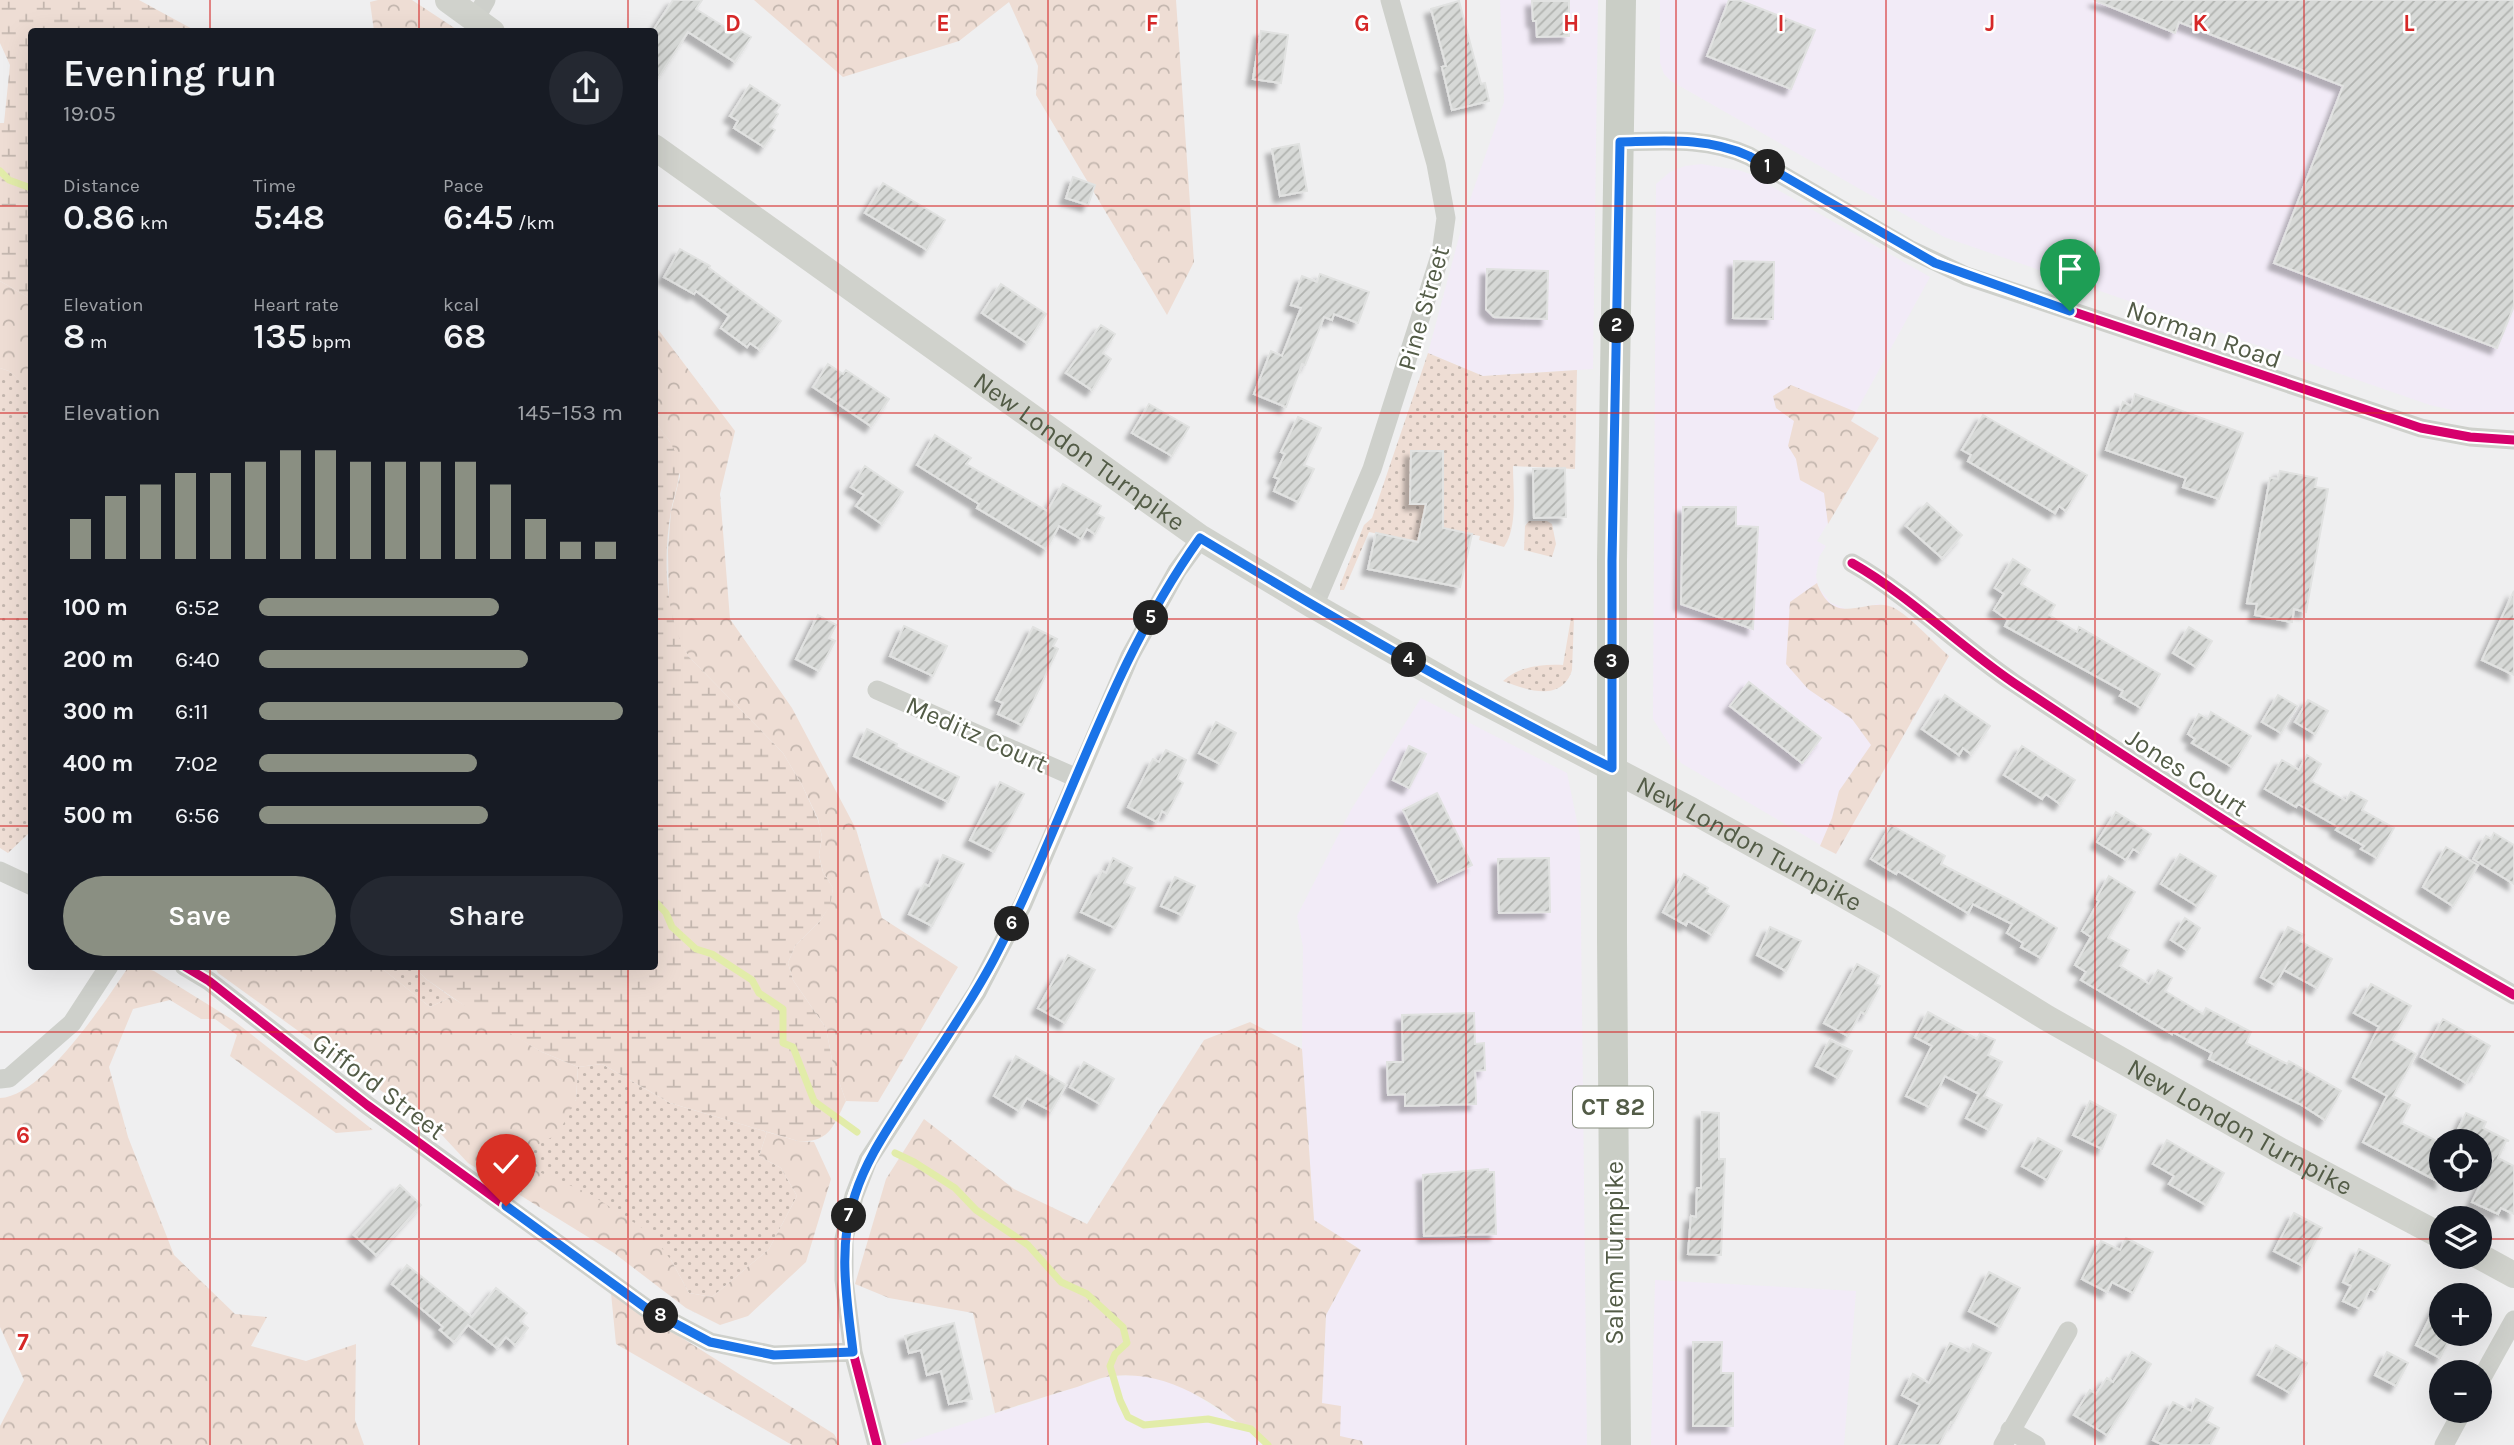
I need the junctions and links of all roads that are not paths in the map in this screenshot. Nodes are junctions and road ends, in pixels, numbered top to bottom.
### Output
1 (448, 0) edge
2 (1390, 0) edge
3 (1621, 0) edge
4 (484, 17) edge
5 (1620, 142) junction
6 (658, 150) edge
7 (2514, 440) edge
8 (1200, 538) junction
9 (1852, 563) dead end
10 (1314, 606) junction
11 (877, 690) dead end
12 (1612, 768) junction
13 (1077, 778) junction
14 (0, 871) edge
15 (28, 884) edge
16 (106, 970) edge
17 (191, 970) edge
18 (2514, 995) edge
19 (0, 1079) edge
20 (2429, 1230) edge
21 (2492, 1263) edge
22 (2514, 1275) edge
23 (2514, 1320) edge
24 (2068, 1331) dead end
25 (853, 1352) junction
26 (2492, 1360) edge
27 (2456, 1423) edge
28 (2007, 1438) edge
29 (877, 1445) edge
30 (1616, 1445) edge
31 (2036, 1445) edge
32 (2444, 1445) edge

1 - 4 main road
2 - 10 street, Pine Street
3 - 5 main road, CT 82
5 - 7 street, Norman Road
5 - 12 main road, CT 82
6 - 8 main road, New London Turnpike
8 - 10 main road, New London Turnpike
8 - 13 street
9 - 18 street, Jones Court
10 - 12 main road, New London Turnpike
11 - 13 street, Meditz Court
12 - 20 main road, New London Turnpike
12 - 30 main road, Salem Turnpike / CT 82
13 - 25 street
14 - 15 street
16 - 19 street
17 - 25 street, Gifford Street
21 - 22 main road
23 - 26 street
24 - 28 street
25 - 29 street
27 - 32 street
28 - 31 street

